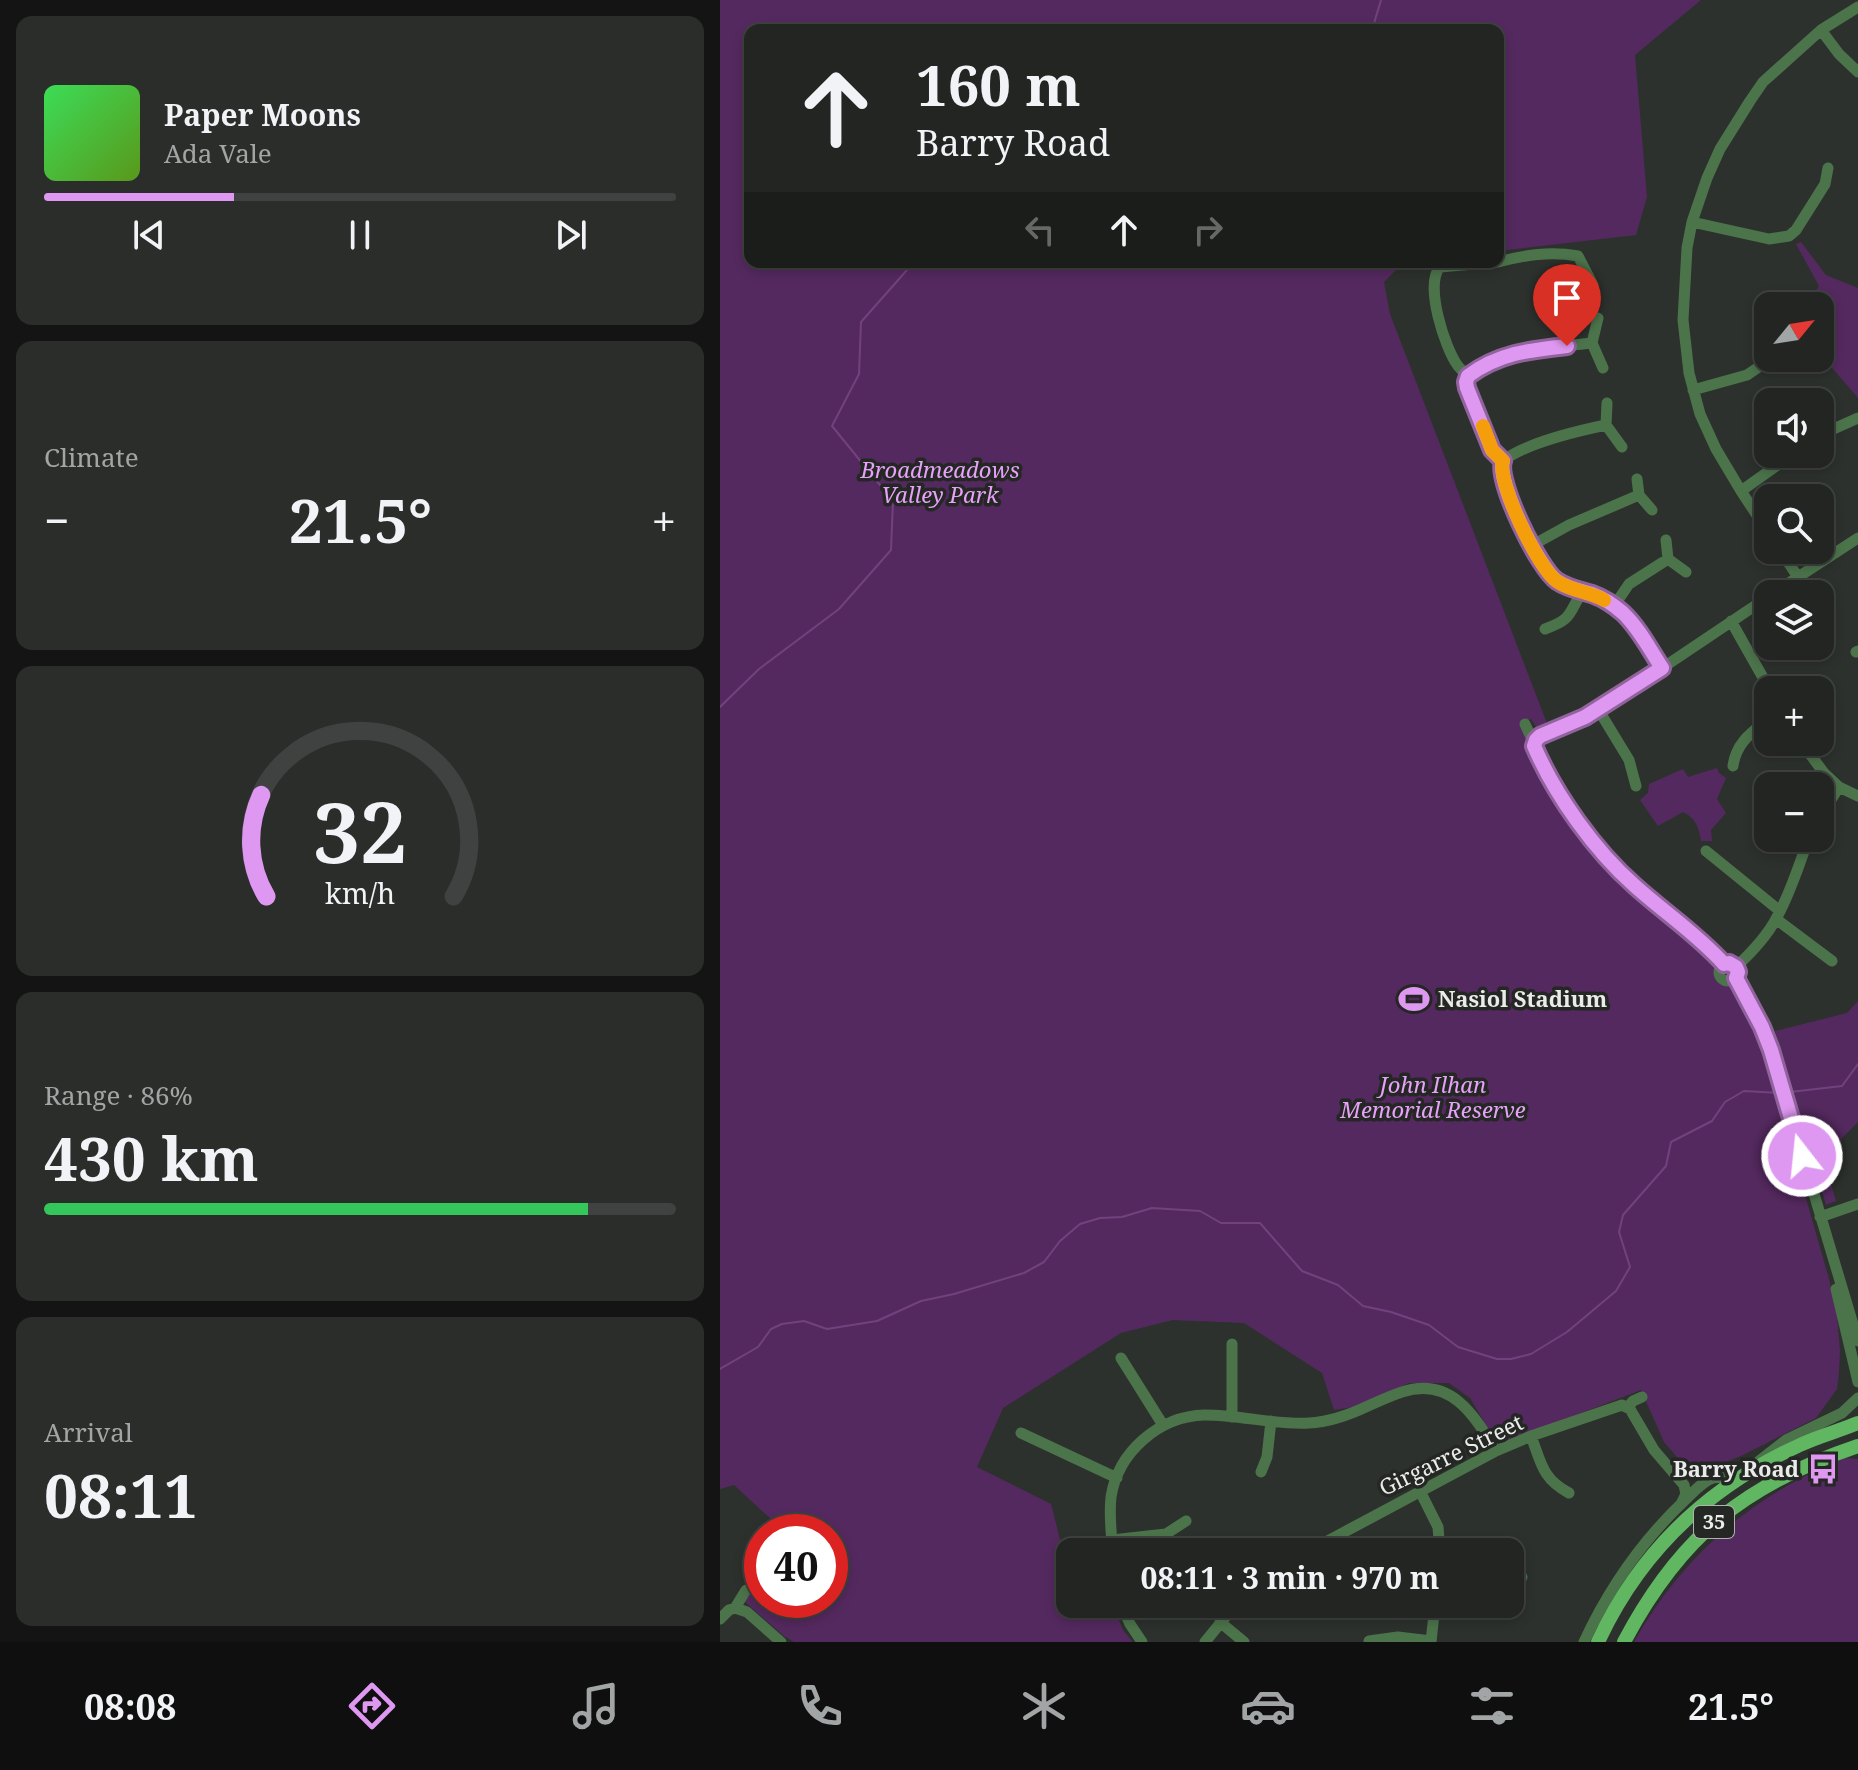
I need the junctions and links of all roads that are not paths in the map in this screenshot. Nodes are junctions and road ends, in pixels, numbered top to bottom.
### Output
1 (1858, 7) edge
2 (1821, 30) junction
3 (1858, 72) edge
4 (1828, 168) dead end
5 (1692, 222) junction
6 (1504, 260) edge
7 (1440, 268) edge
8 (1593, 285) dead end
9 (1598, 318) dead end
10 (1592, 343) junction
11 (1603, 368) dead end
12 (1754, 370) edge
13 (1468, 376) junction
14 (1693, 390) junction
15 (1607, 403) dead end
16 (1858, 418) edge
17 (1606, 425) junction
18 (1834, 429) edge
19 (1622, 447) dead end
20 (1503, 461) junction
21 (1773, 468) edge
22 (1637, 479) dead end
23 (1741, 491) junction
24 (1639, 495) junction
25 (1652, 510) dead end
26 (1754, 511) edge
27 (1666, 540) dead end
28 (1856, 543) edge
29 (1531, 546) junction
30 (1668, 559) junction
31 (1789, 564) edge
32 (1686, 572) dead end
33 (1798, 577) junction
34 (1793, 580) edge
35 (1582, 592) junction
36 (1614, 606) junction
37 (1754, 606) edge
38 (1731, 621) junction
39 (1546, 629) dead end
40 (1662, 668) junction
41 (1762, 676) edge
42 (1598, 709) junction
43 (1525, 724) dead end
44 (1754, 731) edge
45 (1534, 744) junction
46 (1811, 756) edge
47 (1733, 766) dead end
48 (1636, 786) dead end
49 (1839, 787) junction
50 (1834, 795) edge
51 (1858, 796) edge
52 (1706, 851) dead end
53 (1803, 852) edge
54 (1778, 915) junction
55 (1832, 961) dead end
56 (1732, 970) junction
57 (1858, 1204) edge
58 (1820, 1217) junction
59 (1824, 1231) junction
60 (1858, 1341) edge
61 (1232, 1344) dead end
62 (1121, 1358) dead end
63 (1858, 1382) edge
64 (1642, 1397) dead end
65 (1858, 1398) edge
66 (1623, 1406) junction
67 (1232, 1417) junction
68 (1271, 1421) junction
69 (1858, 1423) edge
70 (1163, 1425) junction
71 (1021, 1433) dead end
72 (1531, 1436) junction
73 (1855, 1449) edge
74 (1496, 1451) junction
75 (1261, 1472) dead end
76 (1676, 1474) junction
77 (1117, 1478) junction
78 (1741, 1478) junction
79 (1702, 1484) junction
80 (1420, 1491) junction
81 (1569, 1493) dead end
82 (1681, 1504) junction
83 (1186, 1521) dead end
84 (1112, 1538) edge
85 (1148, 1538) edge
86 (1333, 1538) edge
87 (1439, 1538) edge
88 (744, 1593) edge
89 (735, 1608) junction
90 (1127, 1618) edge
91 (1224, 1618) edge
92 (1433, 1618) edge
93 (720, 1619) edge
94 (1220, 1622) junction
95 (1369, 1641) edge
96 (1431, 1641) edge
97 (781, 1642) edge
98 (1142, 1642) edge
99 (1205, 1642) edge
100 (1244, 1642) edge
101 (1584, 1642) edge
102 (1598, 1642) edge
103 (1624, 1642) edge

1 - 2 street
2 - 3 street
2 - 5 street
4 - 5 street
5 - 14 street
6 - 8 street
7 - 13 street
9 - 10 street
10 - 11 street
10 - 13 street
12 - 14 street
13 - 20 street
14 - 23 street
15 - 17 street
16 - 18 street
17 - 19 street
17 - 20 street
20 - 29 street
21 - 23 street
22 - 24 street
23 - 26 street
24 - 25 street
24 - 29 street
27 - 30 street
28 - 33 street
29 - 35 street
30 - 32 street
30 - 36 street
31 - 33 street
33 - 34 street
35 - 36 street
35 - 39 street
36 - 40 street
37 - 38 street
38 - 40 street
38 - 41 street
40 - 42 street
42 - 45 street
42 - 48 street
43 - 45 street
44 - 47 street
45 - 56 street
46 - 49 street
49 - 50 street
49 - 51 street
52 - 54 street
53 - 54 street
54 - 55 street
54 - 56 street
56 - 58 street
57 - 58 street
58 - 59 street
59 - 60 street
59 - 63 street
61 - 67 street
62 - 70 street
64 - 66 street, Girgarre Street
65 - 78 street
66 - 72 street, Girgarre Street
66 - 76 street
67 - 68 street
67 - 70 street
68 - 74 street
68 - 75 street
69 - 78 main road, 35
70 - 77 street
71 - 77 street
72 - 74 street, Girgarre Street
72 - 81 street
73 - 103 main road, 35
74 - 80 street, Girgarre Street
76 - 79 street
76 - 82 street
77 - 84 street
78 - 79 street
78 - 102 main road, 35
79 - 82 street
80 - 86 street, Girgarre Street
80 - 87 street
82 - 101 street
83 - 85 street
88 - 89 street
89 - 93 street
89 - 97 street
90 - 98 street
91 - 94 street
92 - 96 street
94 - 99 street
94 - 100 street
95 - 96 street

